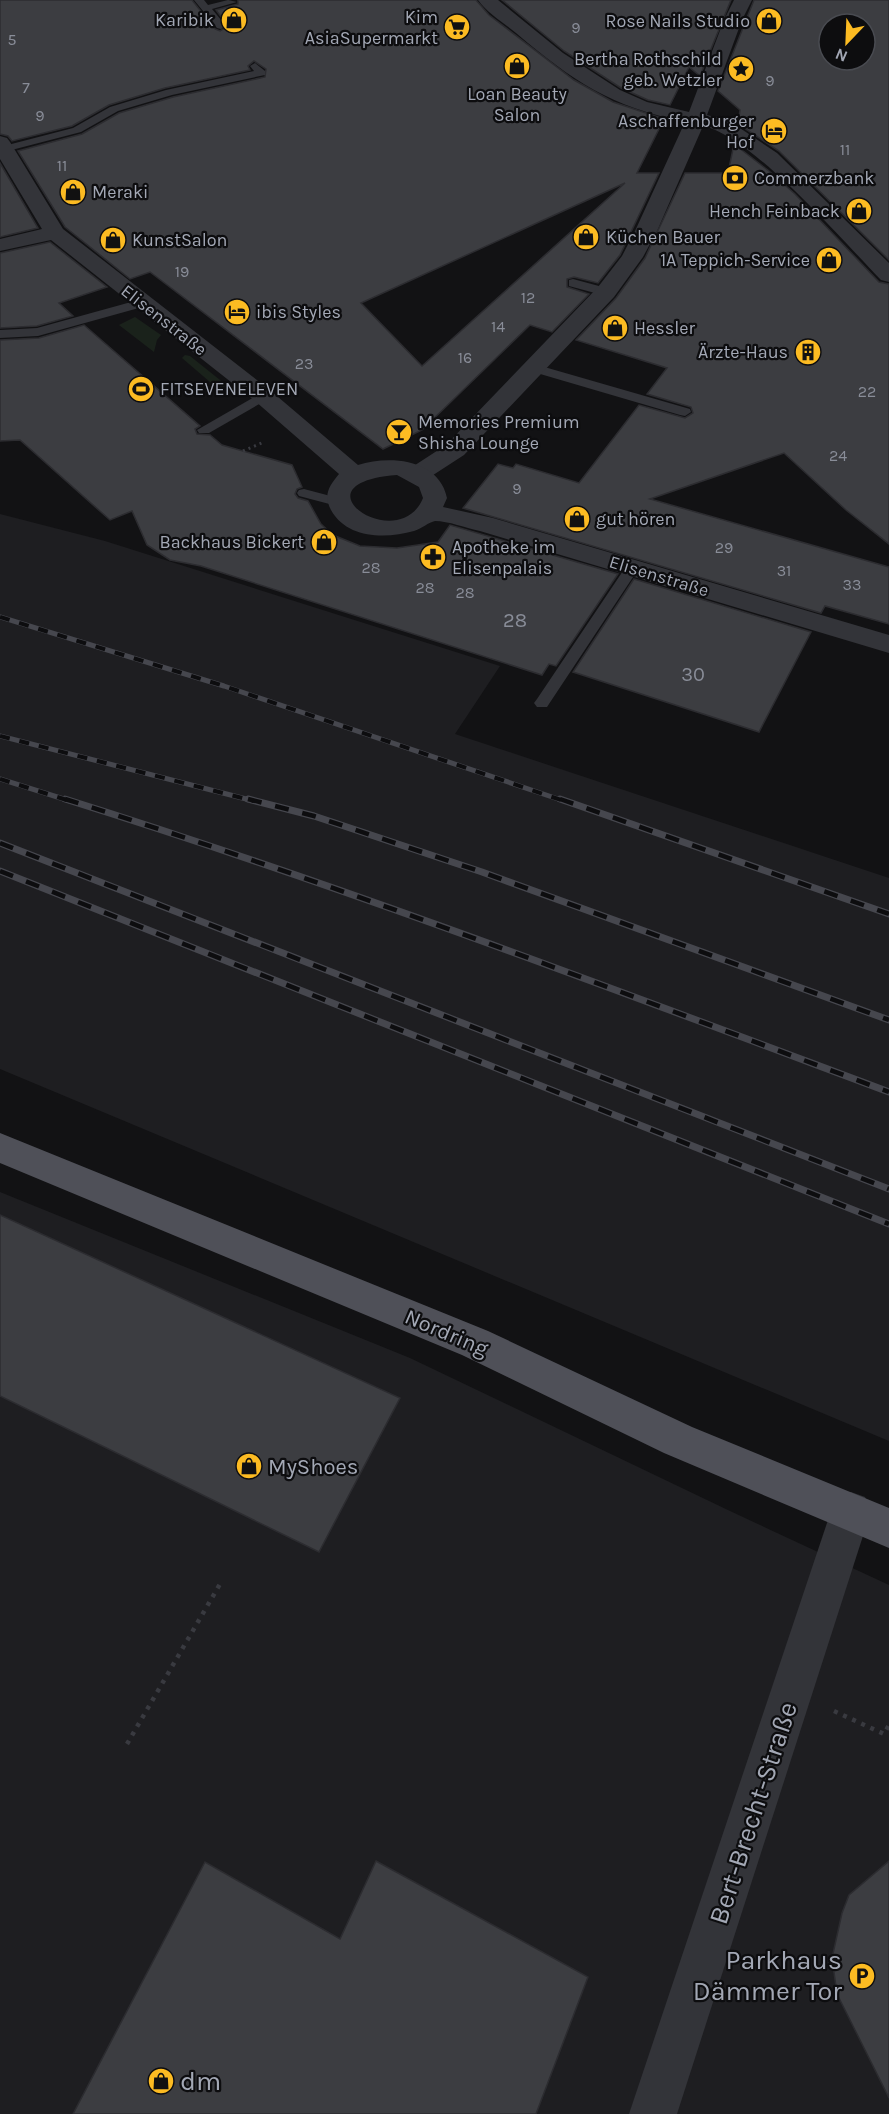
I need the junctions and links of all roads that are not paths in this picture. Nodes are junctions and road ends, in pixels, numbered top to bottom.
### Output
1 (487, 0) edge
2 (743, 0) edge
3 (231, 2) dead end
4 (203, 4) edge
5 (221, 26) dead end
6 (255, 66) dead end
7 (696, 118) junction
8 (2, 147) edge
9 (55, 233) junction
10 (0, 244) edge
11 (889, 275) edge
12 (573, 283) dead end
13 (606, 292) junction
14 (142, 303) junction
15 (0, 333) edge
16 (534, 368) junction
17 (263, 396) junction
18 (685, 412) dead end
19 (204, 430) dead end
20 (354, 474) junction
21 (418, 474) junction
22 (304, 493) dead end
23 (338, 502) junction
24 (428, 512) junction
25 (633, 568) junction
26 (889, 644) edge
27 (543, 703) dead end
28 (0, 1148) edge
29 (851, 1511) junction
30 (889, 1528) edge
31 (653, 2114) edge

1 - 7 street
2 - 7 street
3 - 4 lane
4 - 5 lane
6 - 8 lane
7 - 11 street
7 - 13 street
8 - 9 street, Elisenstraße
9 - 10 street
9 - 14 street, Elisenstraße
12 - 13 lane
13 - 16 street
14 - 15 lane
14 - 17 street, Elisenstraße
16 - 18 lane
16 - 21 street
17 - 19 lane
17 - 20 street, Elisenstraße
20 - 21 street
20 - 23 street
21 - 24 street
22 - 23 lane
23 - 24 street
24 - 25 street, Elisenstraße
25 - 26 street, Elisenstraße
25 - 27 lane
28 - 29 main road, Nordring
29 - 30 main road, Nordring
29 - 31 street, Bert-Brecht-Straße

